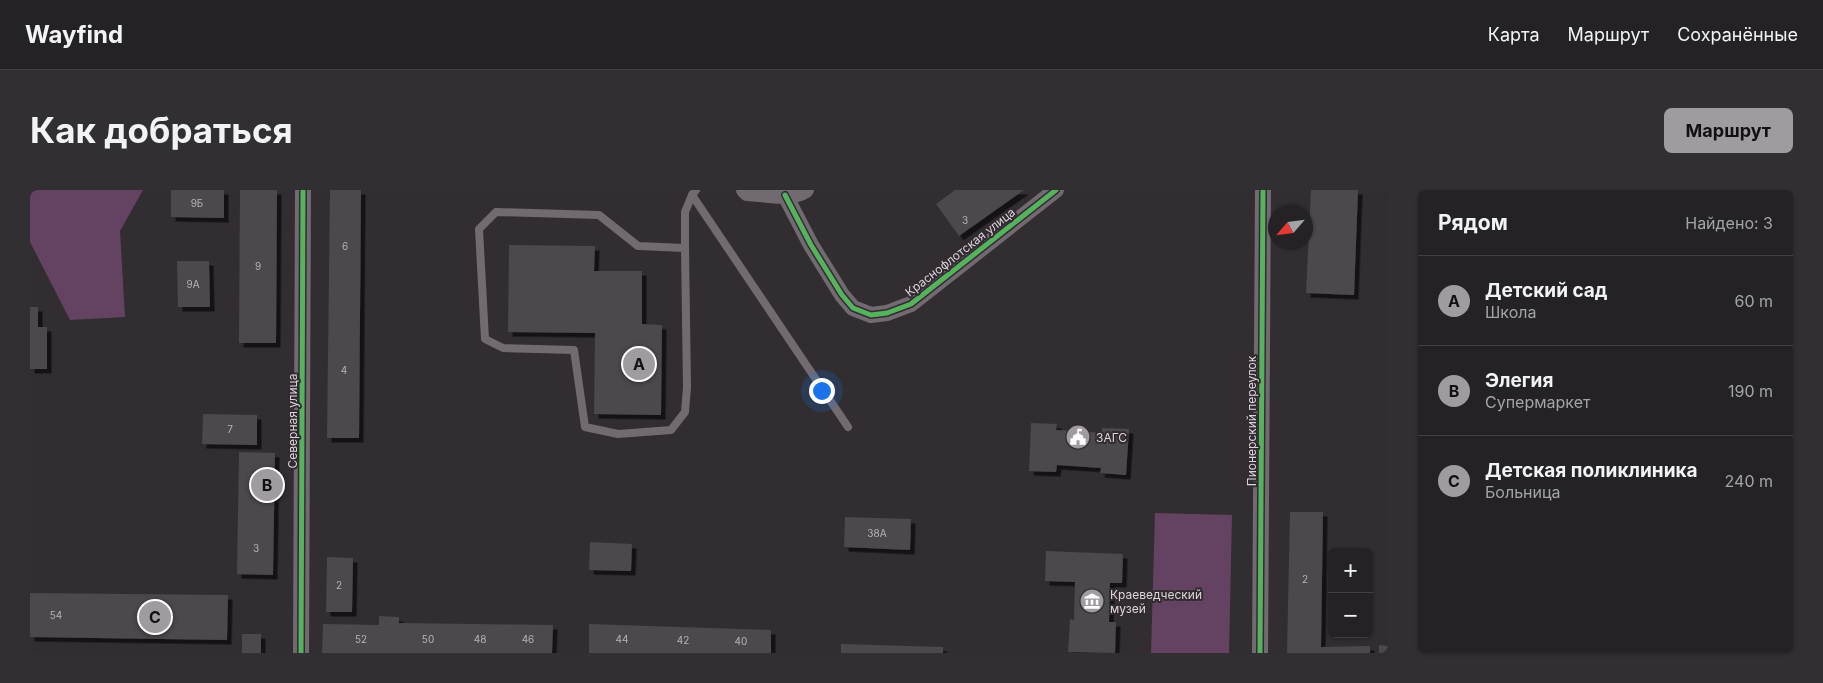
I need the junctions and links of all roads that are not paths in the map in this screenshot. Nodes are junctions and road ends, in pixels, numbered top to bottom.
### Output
1 (304, 190) edge
2 (744, 190) edge
3 (806, 190) edge
4 (1056, 190) edge
5 (1263, 190) edge
6 (694, 193) edge
7 (786, 195) junction
8 (685, 248) junction
9 (848, 427) dead end
10 (301, 653) edge
11 (1260, 653) edge

1 - 10 street, Северная улица
2 - 7 street
3 - 7 street
4 - 7 street, Краснофлотская улица
5 - 11 street, Пионерский переулок
6 - 8 lane
6 - 9 lane
8 - 8 lane

